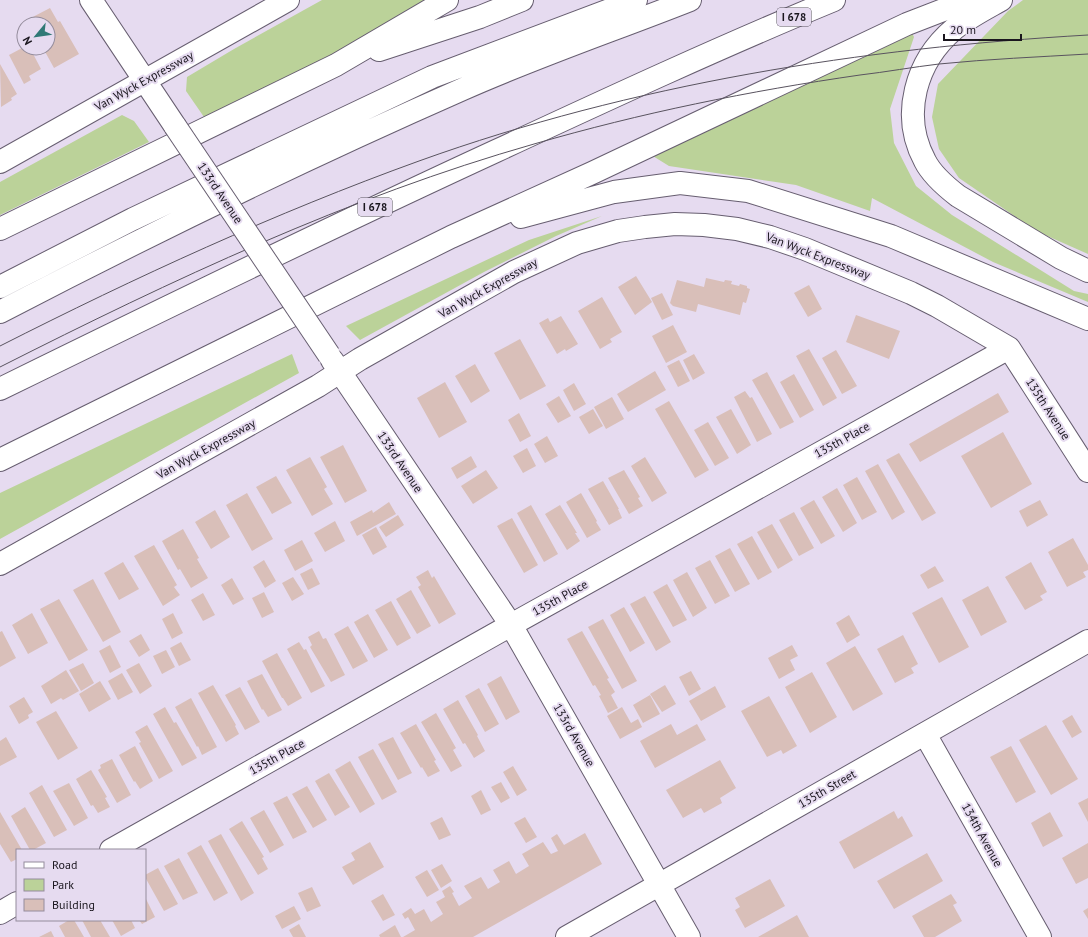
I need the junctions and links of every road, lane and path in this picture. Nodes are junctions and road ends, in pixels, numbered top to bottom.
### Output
1 (91, 0) edge
2 (288, 0) edge
3 (447, 0) edge
4 (522, 0) edge
5 (636, 0) edge
6 (690, 0) edge
7 (834, 0) edge
8 (969, 0) edge
9 (1001, 0) edge
10 (336, 65) junction
11 (145, 81) junction
12 (0, 162) edge
13 (0, 229) edge
14 (451, 237) junction
15 (1088, 272) edge
16 (0, 286) edge
17 (0, 312) edge
18 (1088, 319) edge
19 (1008, 348) junction
20 (334, 364) junction
21 (0, 389) edge
22 (0, 460) edge
23 (1088, 471) edge
24 (0, 564) edge
25 (511, 625) junction
26 (1088, 641) edge
27 (925, 734) junction
28 (113, 849) edge
29 (660, 884) junction
30 (16, 904) edge
31 (0, 913) edge
32 (566, 937) edge
33 (689, 937) edge
34 (1040, 937) edge

1 - 11 main road, 133rd Avenue
2 - 11 main road, Van Wyck Expressway
3 - 10 main road
4 - 10 main road
5 - 16 main road
6 - 17 main road
7 - 21 main road, I 678
8 - 14 main road
9 - 15 main road
10 - 13 main road
11 - 12 main road, Van Wyck Expressway
11 - 20 main road, 133rd Avenue, bridge
14 - 18 main road
14 - 22 main road
19 - 20 main road, Van Wyck Expressway
19 - 23 main road, 135th Avenue
19 - 25 main road, 135th Place
20 - 24 main road, Van Wyck Expressway
20 - 25 main road, 133rd Avenue
25 - 28 main road, 135th Place
25 - 29 main road, 133rd Avenue
26 - 27 main road, 135th Street
27 - 29 main road, 135th Street
27 - 34 main road, 134th Avenue
29 - 32 main road, 135th Street
29 - 33 main road, 133rd Avenue
30 - 31 main road

